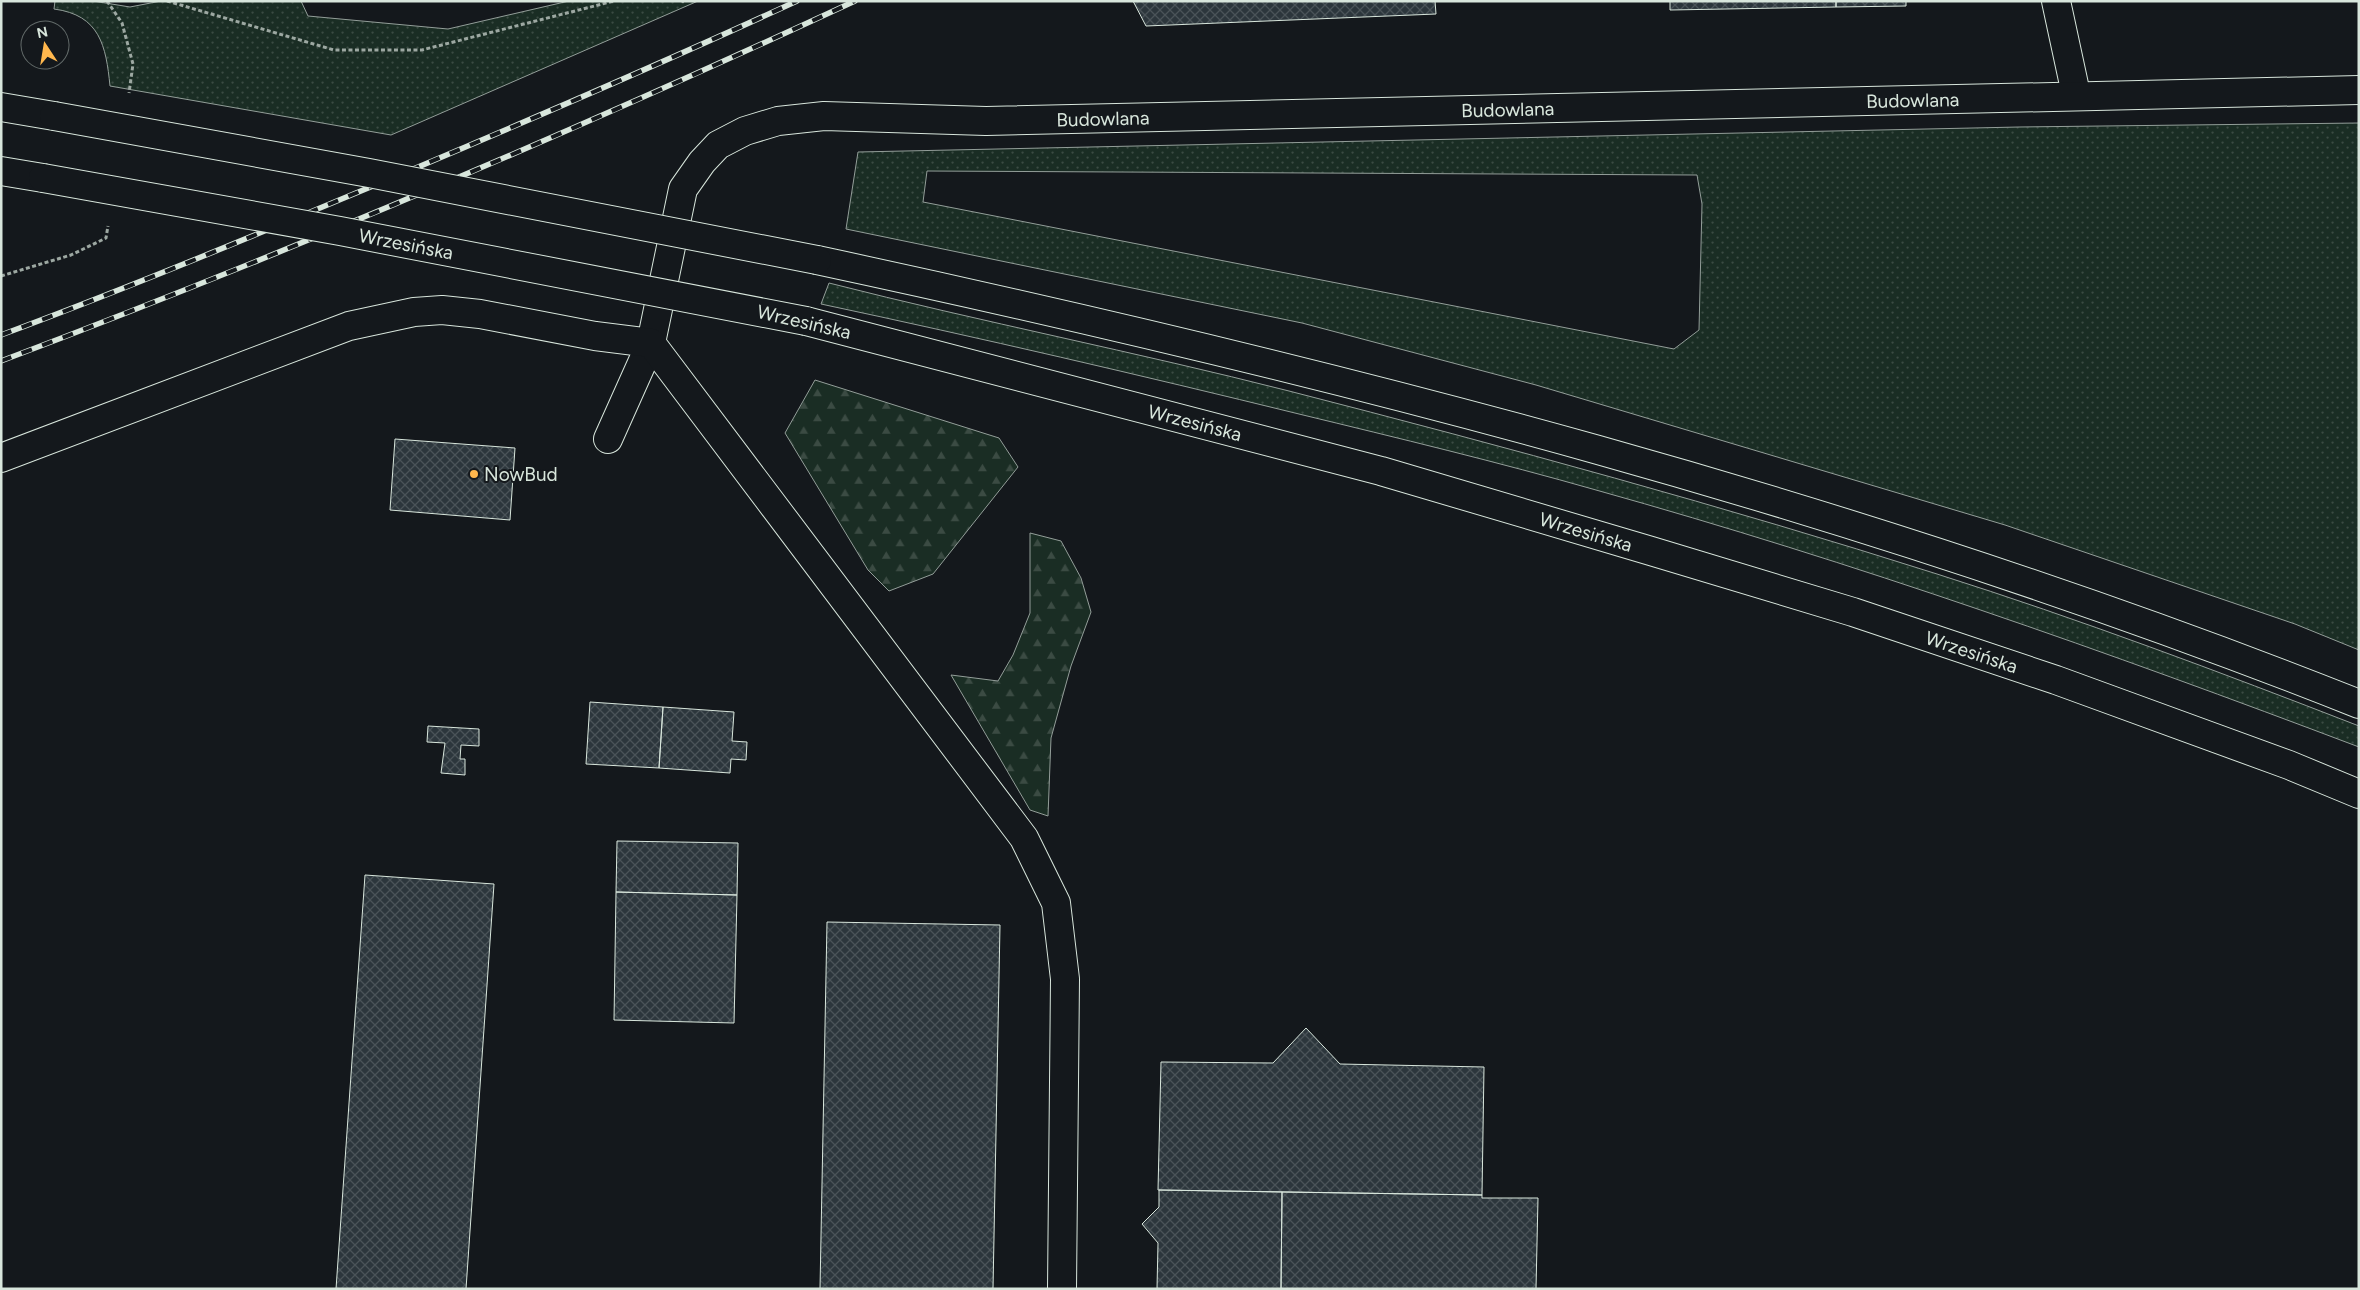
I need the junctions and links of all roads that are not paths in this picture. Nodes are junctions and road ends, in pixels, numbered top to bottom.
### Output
1 (2056, 1) edge
2 (2359, 90) edge
3 (2076, 94) junction
4 (1, 107) edge
5 (1, 171) edge
6 (652, 343) junction
7 (608, 439) dead end
8 (1, 458) edge
9 (2359, 704) edge
10 (2359, 794) edge
11 (1062, 1289) edge

1 - 3 main road
2 - 3 main road, Budowlana
3 - 6 main road, Budowlana
4 - 9 main road, bridge
5 - 10 main road, Wrzesińska, bridge
6 - 7 main road
6 - 8 main road
6 - 11 main road

